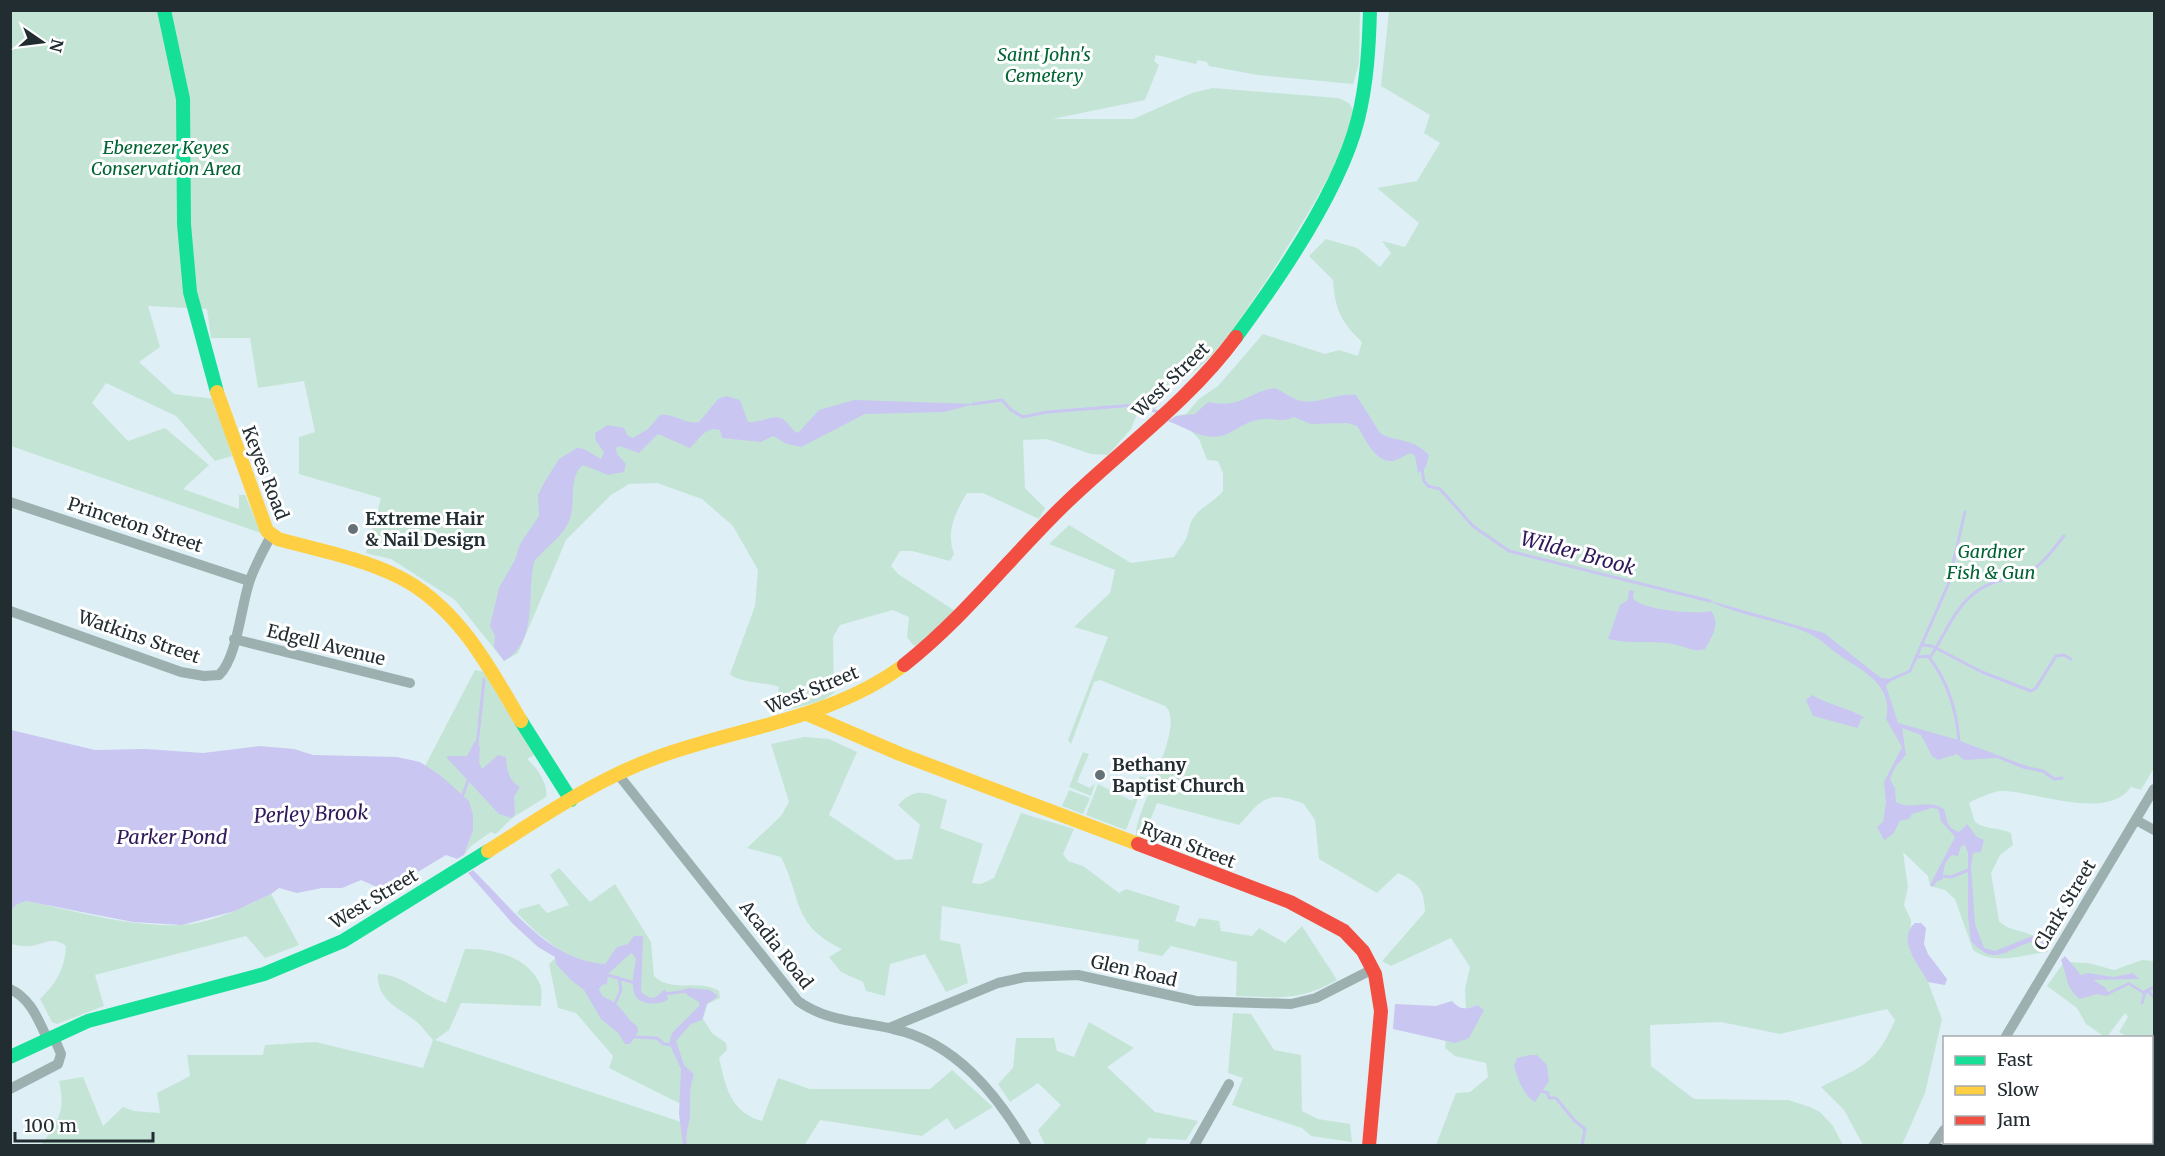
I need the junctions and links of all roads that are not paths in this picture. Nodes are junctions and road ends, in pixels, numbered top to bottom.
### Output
1 (164, 10) edge
2 (1370, 10) edge
3 (10, 502) edge
4 (271, 536) junction
5 (249, 581) junction
6 (10, 611) edge
7 (234, 639) junction
8 (410, 683) dead end
9 (807, 714) junction
10 (617, 773) junction
11 (2154, 789) edge
12 (571, 800) junction
13 (2136, 820) junction
14 (2154, 830) edge
15 (1373, 969) junction
16 (10, 988) edge
17 (889, 1028) junction
18 (2008, 1036) edge
19 (50, 1037) junction
20 (10, 1057) edge
21 (1229, 1084) dead end
22 (10, 1089) edge
23 (1943, 1131) edge
24 (1027, 1146) edge
25 (1194, 1146) edge
26 (1369, 1146) edge
27 (1933, 1146) edge

1 - 4 main road, Keyes Road
2 - 9 main road, West Street
3 - 5 street, Princeton Street
4 - 5 street
4 - 12 main road, Keyes Road
5 - 7 street
6 - 7 street, Watkins Street
7 - 8 street, Edgell Avenue
9 - 10 main road, West Street
9 - 15 main road, Ryan Street
10 - 12 main road, West Street
10 - 17 street, Acadia Road
11 - 13 street, Clark Street
12 - 19 main road, West Street
13 - 14 street
13 - 18 street, Clark Street
15 - 17 street, Glen Road
15 - 26 main road, Ryan Street
16 - 19 street
17 - 24 street, Acadia Road
19 - 20 main road, West Street
19 - 22 street
21 - 25 street
23 - 27 street

